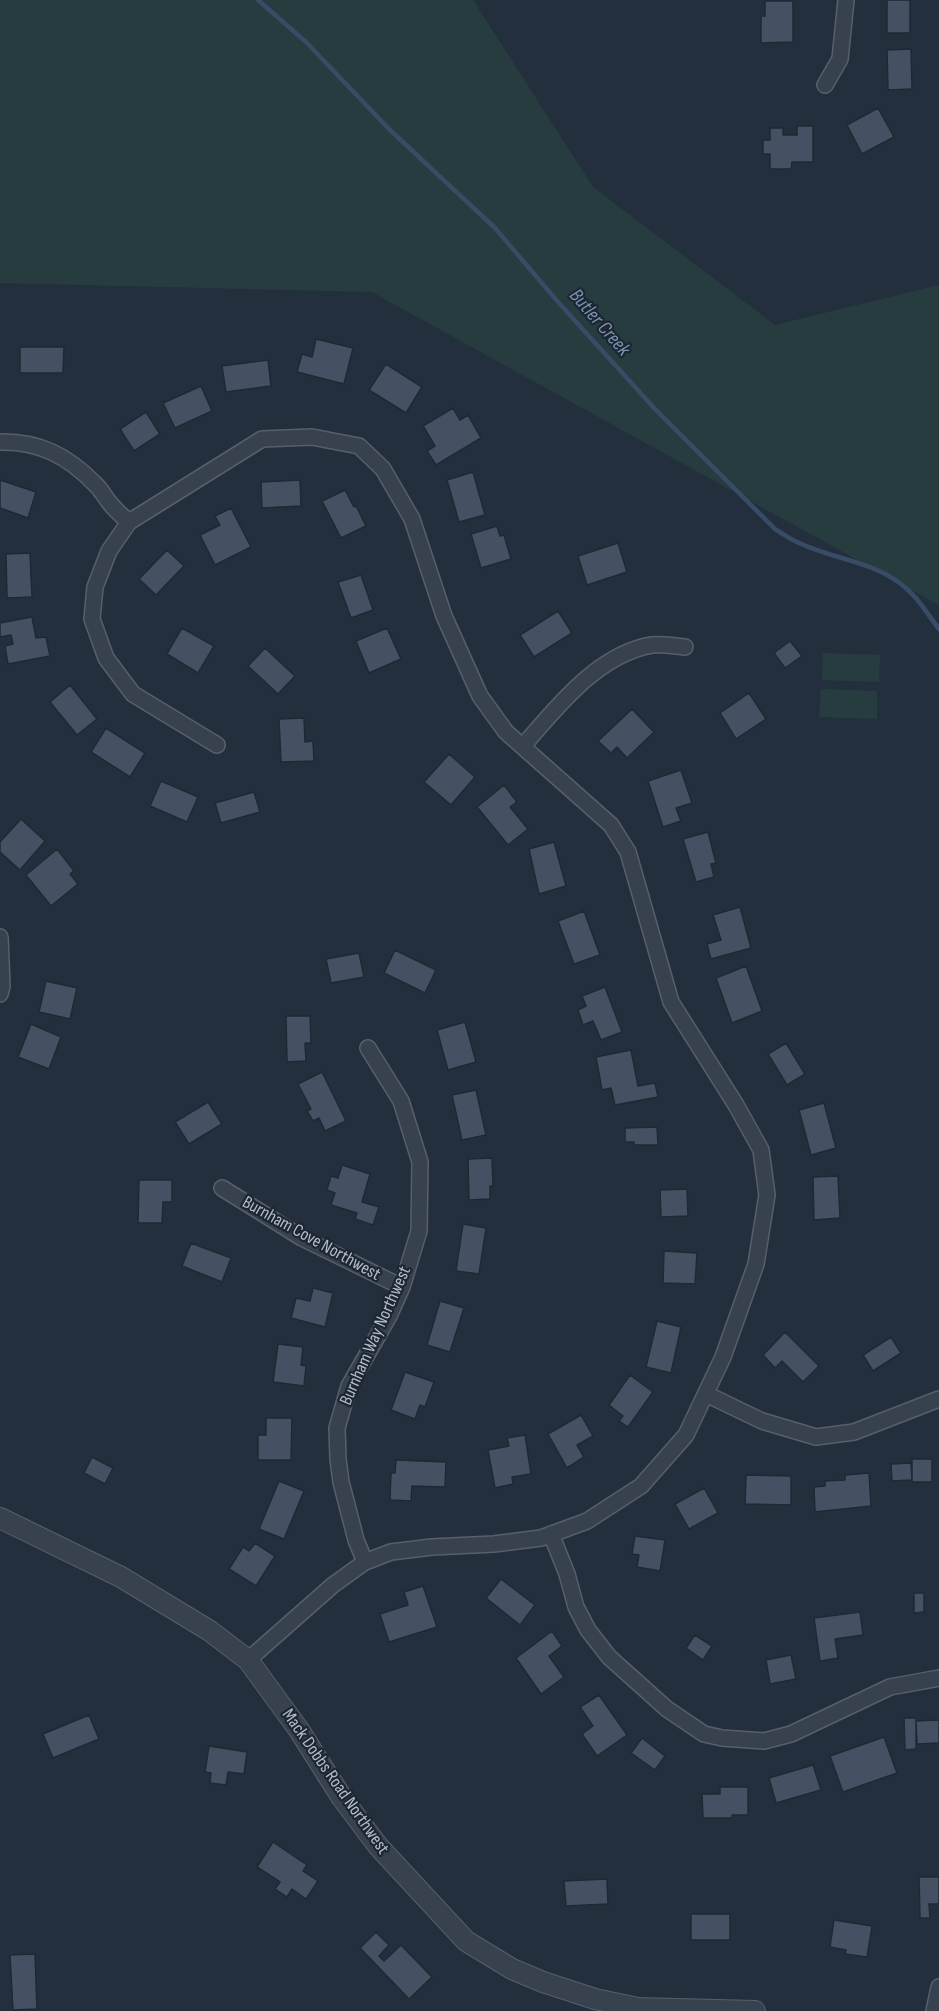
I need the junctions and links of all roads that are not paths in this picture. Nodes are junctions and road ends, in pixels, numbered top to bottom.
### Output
1 (846, 0) edge
2 (825, 85) dead end
3 (0, 442) edge
4 (129, 522) junction
5 (684, 647) dead end
6 (217, 745) dead end
7 (523, 746) junction
8 (0, 937) edge
9 (0, 994) edge
10 (368, 1048) dead end
11 (222, 1188) dead end
12 (402, 1287) junction
13 (706, 1394) junction
14 (939, 1400) edge
15 (0, 1518) edge
16 (552, 1534) junction
17 (365, 1562) junction
18 (248, 1660) junction
19 (939, 1678) edge
20 (939, 1987) edge
21 (638, 2010) edge
22 (754, 2011) edge
23 (934, 2011) edge

1 - 2 street
3 - 4 street
4 - 6 street
4 - 7 street
5 - 7 street
7 - 13 street
8 - 9 street
10 - 12 street, Burnham Way Northwest
11 - 12 street, Burnham Cove Northwest
12 - 17 street, Burnham Way Northwest
13 - 14 street
13 - 16 street
15 - 18 street, Mack Dobbs Road Northwest
16 - 17 street
16 - 19 street
17 - 18 street
18 - 21 street, Mack Dobbs Road Northwest
20 - 23 street
21 - 22 street, Mack Dobbs Road Northwest

